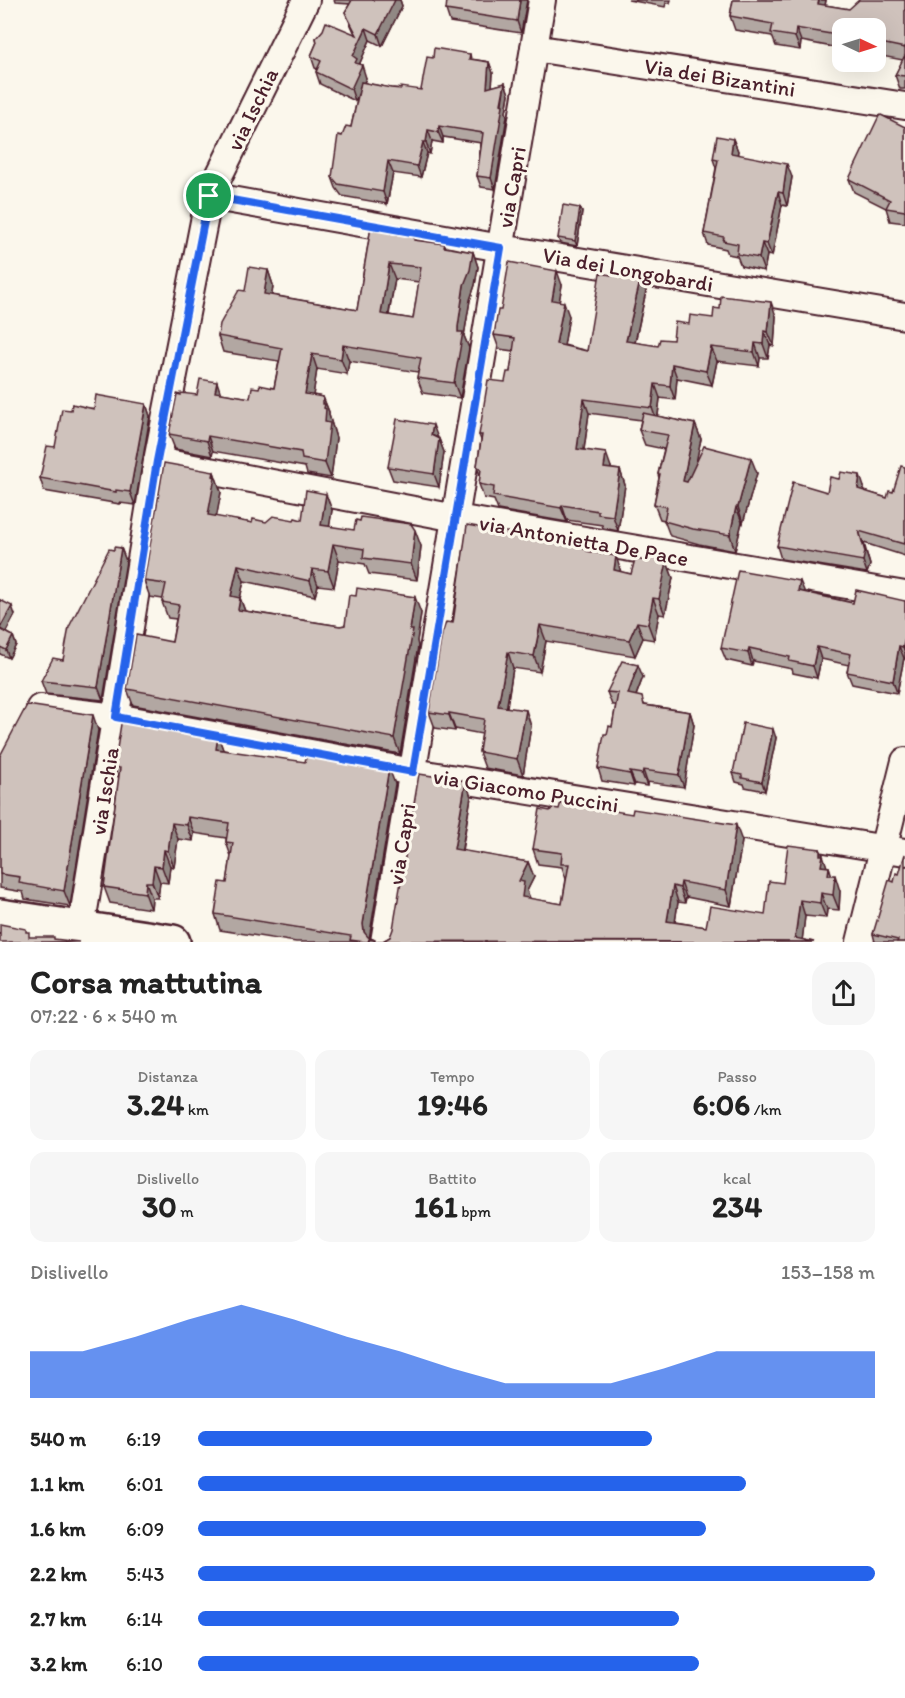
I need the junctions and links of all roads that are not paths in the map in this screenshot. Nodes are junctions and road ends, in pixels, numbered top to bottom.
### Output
1 (306, 0) edge
2 (542, 0) edge
3 (534, 48) junction
4 (905, 106) edge
5 (209, 196) junction
6 (501, 248) junction
7 (905, 316) edge
8 (157, 461) junction
9 (456, 518) junction
10 (905, 595) edge
11 (40, 708) edge
12 (116, 717) junction
13 (905, 761) edge
14 (413, 772) junction
15 (894, 850) edge
16 (0, 916) edge
17 (81, 928) junction
18 (173, 942) edge
19 (384, 942) edge
20 (860, 942) edge

1 - 5 street, via Ischia
2 - 3 street, via Capri
3 - 4 street, Via dei Bizantini
3 - 6 street, via Capri
5 - 6 street, Via dei Longobardi
5 - 8 street, via Ischia
6 - 7 street, Via dei Longobardi
6 - 9 street, via Capri
8 - 9 street, via Antonietta De Pace
8 - 12 street, via Ischia
9 - 10 street, via Antonietta De Pace
9 - 14 street, via Capri
11 - 12 street, via Giacomo Puccini
12 - 14 street, via Giacomo Puccini
12 - 17 street, via Ischia
13 - 15 street
14 - 15 street, via Giacomo Puccini
14 - 19 street, via Capri
15 - 20 street
16 - 17 main road
17 - 18 main road

